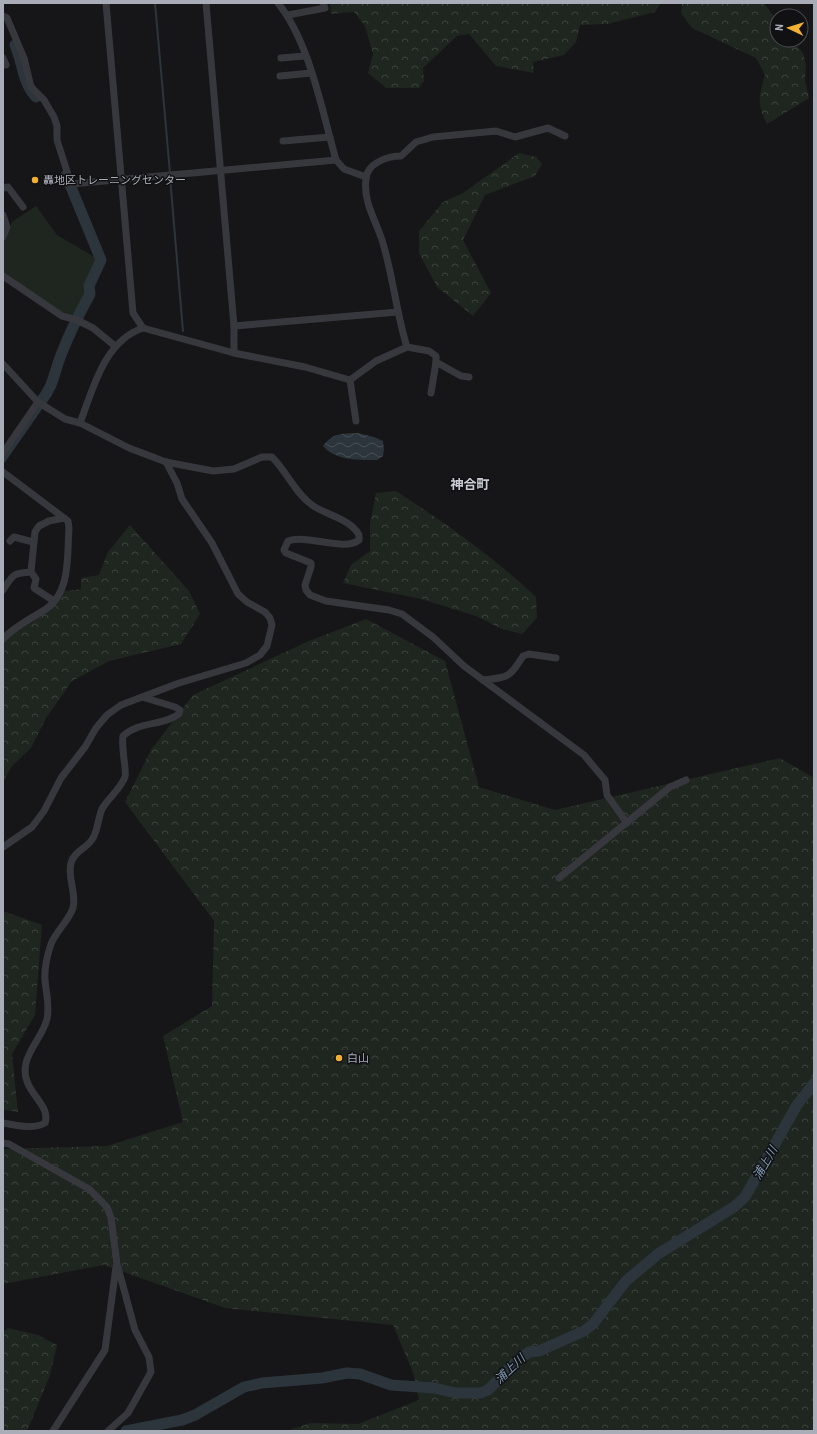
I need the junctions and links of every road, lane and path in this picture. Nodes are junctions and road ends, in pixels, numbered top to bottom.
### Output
1 (106, 3) edge
2 (206, 3) edge
3 (278, 3) edge
4 (323, 3) edge
5 (288, 15) junction
6 (3, 16) edge
7 (305, 56) junction
8 (281, 58) dead end
9 (311, 73) junction
10 (280, 76) dead end
11 (565, 136) dead end
12 (330, 137) junction
13 (283, 141) dead end
14 (336, 160) junction
15 (220, 170) junction
16 (366, 177) junction
17 (122, 180) junction
18 (3, 188) edge
19 (23, 207) dead end
20 (3, 215) edge
21 (3, 237) edge
22 (3, 276) edge
23 (398, 312) junction
24 (234, 326) junction
25 (143, 328) junction
26 (115, 346) junction
27 (407, 347) junction
28 (234, 353) junction
29 (436, 362) junction
30 (3, 364) edge
31 (469, 377) dead end
32 (350, 380) junction
33 (431, 393) dead end
34 (38, 402) junction
35 (356, 421) dead end
36 (80, 423) junction
37 (3, 453) edge
38 (166, 462) junction
39 (3, 472) edge
40 (64, 518) junction
41 (10, 541) dead end
42 (33, 542) junction
43 (31, 572) junction
44 (3, 590) edge
45 (54, 601) junction
46 (3, 639) edge
47 (556, 658) dead end
48 (483, 680) junction
49 (142, 697) junction
50 (686, 780) dead end
51 (627, 823) junction
52 (3, 847) edge
53 (558, 878) dead end
54 (3, 1122) edge
55 (3, 1143) edge
56 (117, 1264) junction
57 (53, 1431) edge
58 (108, 1431) edge

1 - 17 street
2 - 15 street
3 - 5 street
4 - 5 street
5 - 7 street
6 - 17 street
7 - 8 street
7 - 9 street
9 - 10 street
9 - 12 street
11 - 16 street
12 - 13 street
12 - 14 street
14 - 15 street
14 - 16 street
15 - 17 street
15 - 24 street
16 - 23 street
17 - 25 street
18 - 19 street
20 - 21 street
22 - 26 street
23 - 24 street
23 - 27 street
24 - 28 street
25 - 26 street
25 - 28 street
26 - 36 street
27 - 29 street
27 - 32 street
28 - 32 street
29 - 31 street
29 - 33 street
30 - 34 street
32 - 35 street
34 - 36 street
34 - 37 street
36 - 38 street
38 - 48 street
38 - 49 street
39 - 40 street
40 - 42 street
40 - 45 street
41 - 42 street
42 - 43 street
43 - 44 street
43 - 45 street
45 - 46 street
47 - 48 street
48 - 51 street
49 - 52 street
49 - 54 street
50 - 51 street
51 - 53 street
55 - 56 street
56 - 57 street
56 - 58 street

